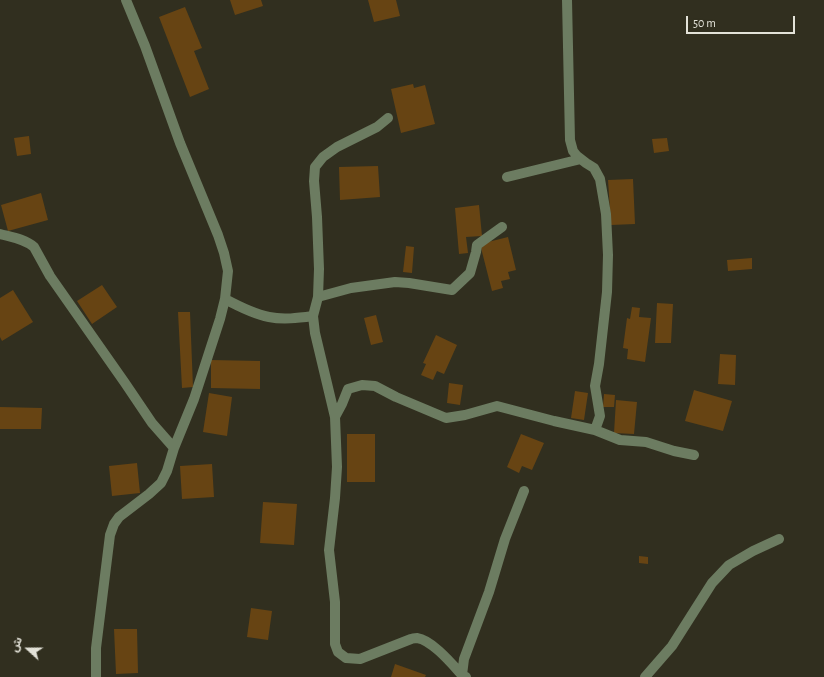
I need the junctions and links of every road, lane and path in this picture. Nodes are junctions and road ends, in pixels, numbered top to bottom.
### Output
1 (126, 0) edge
2 (567, 0) edge
3 (388, 118) dead end
4 (581, 160) junction
5 (507, 177) dead end
6 (502, 227) dead end
7 (0, 234) edge
8 (318, 297) junction
9 (225, 300) junction
10 (313, 316) junction
11 (335, 417) junction
12 (595, 430) junction
13 (174, 448) junction
14 (694, 455) dead end
15 (524, 491) dead end
16 (779, 539) dead end
17 (464, 676) edge
18 (96, 677) edge
19 (646, 677) edge

1 - 9 street
2 - 4 street
3 - 8 street
4 - 5 street
4 - 12 street
6 - 8 street
7 - 13 street
8 - 10 street
9 - 10 street
9 - 13 street
10 - 11 street
11 - 12 street
11 - 17 street
12 - 14 street
13 - 18 street
15 - 17 street
16 - 19 street

